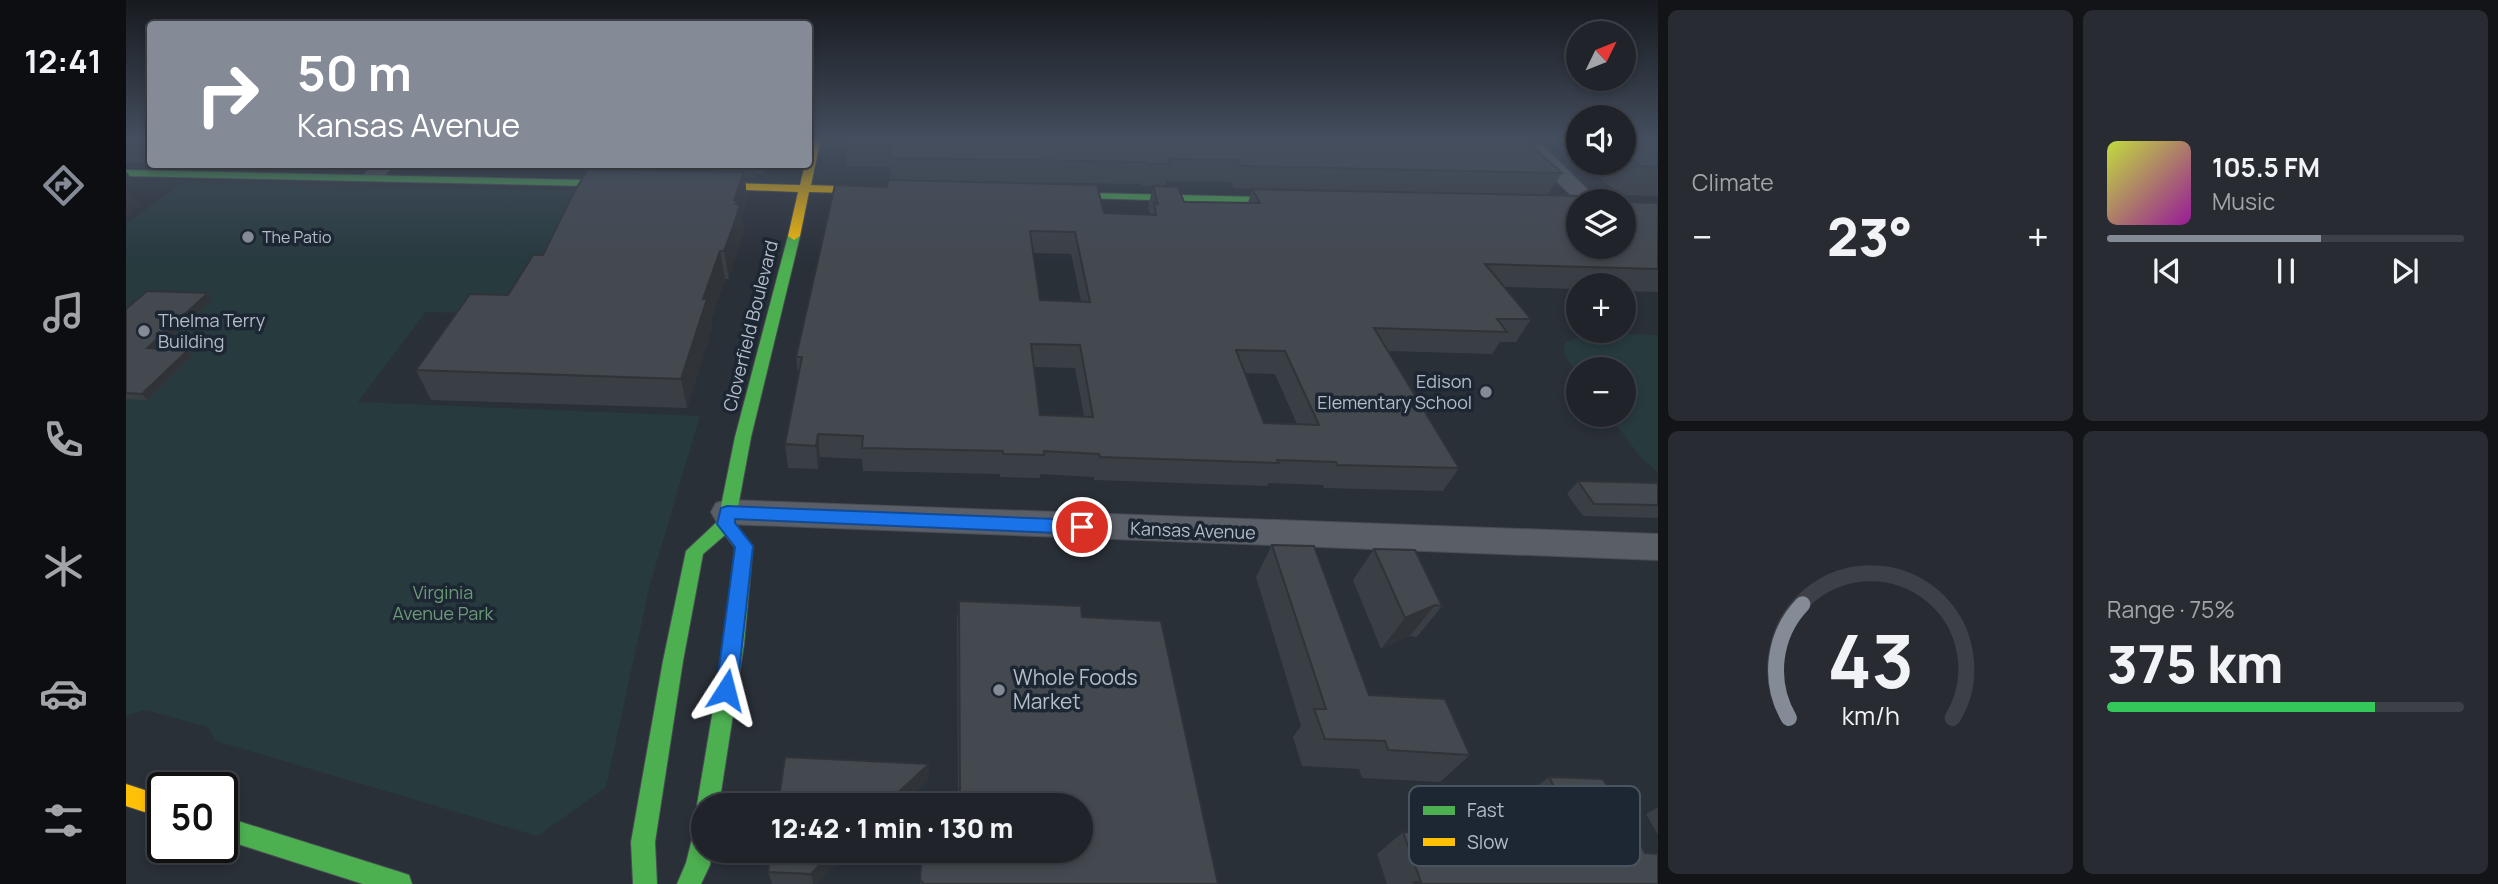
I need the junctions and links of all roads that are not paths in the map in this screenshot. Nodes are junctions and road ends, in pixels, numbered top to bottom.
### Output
1 (550, 179) edge
2 (807, 179) edge
3 (648, 184) edge
4 (675, 185) edge
5 (805, 189) junction
6 (902, 191) edge
7 (1033, 194) edge
8 (1312, 201) edge
9 (727, 518) junction
10 (1658, 547) edge
11 (710, 793) edge
12 (126, 795) edge
13 (147, 802) edge
14 (238, 832) edge
15 (698, 863) edge
16 (400, 884) edge
17 (645, 884) edge
18 (689, 884) edge

1 - 3 main road
2 - 5 main road, Cloverfield Boulevard
4 - 5 main road
5 - 6 main road
5 - 9 main road, Cloverfield Boulevard
7 - 8 main road
9 - 10 street, Kansas Avenue
9 - 11 main road
9 - 17 main road
12 - 13 main road
14 - 16 main road
15 - 18 main road

